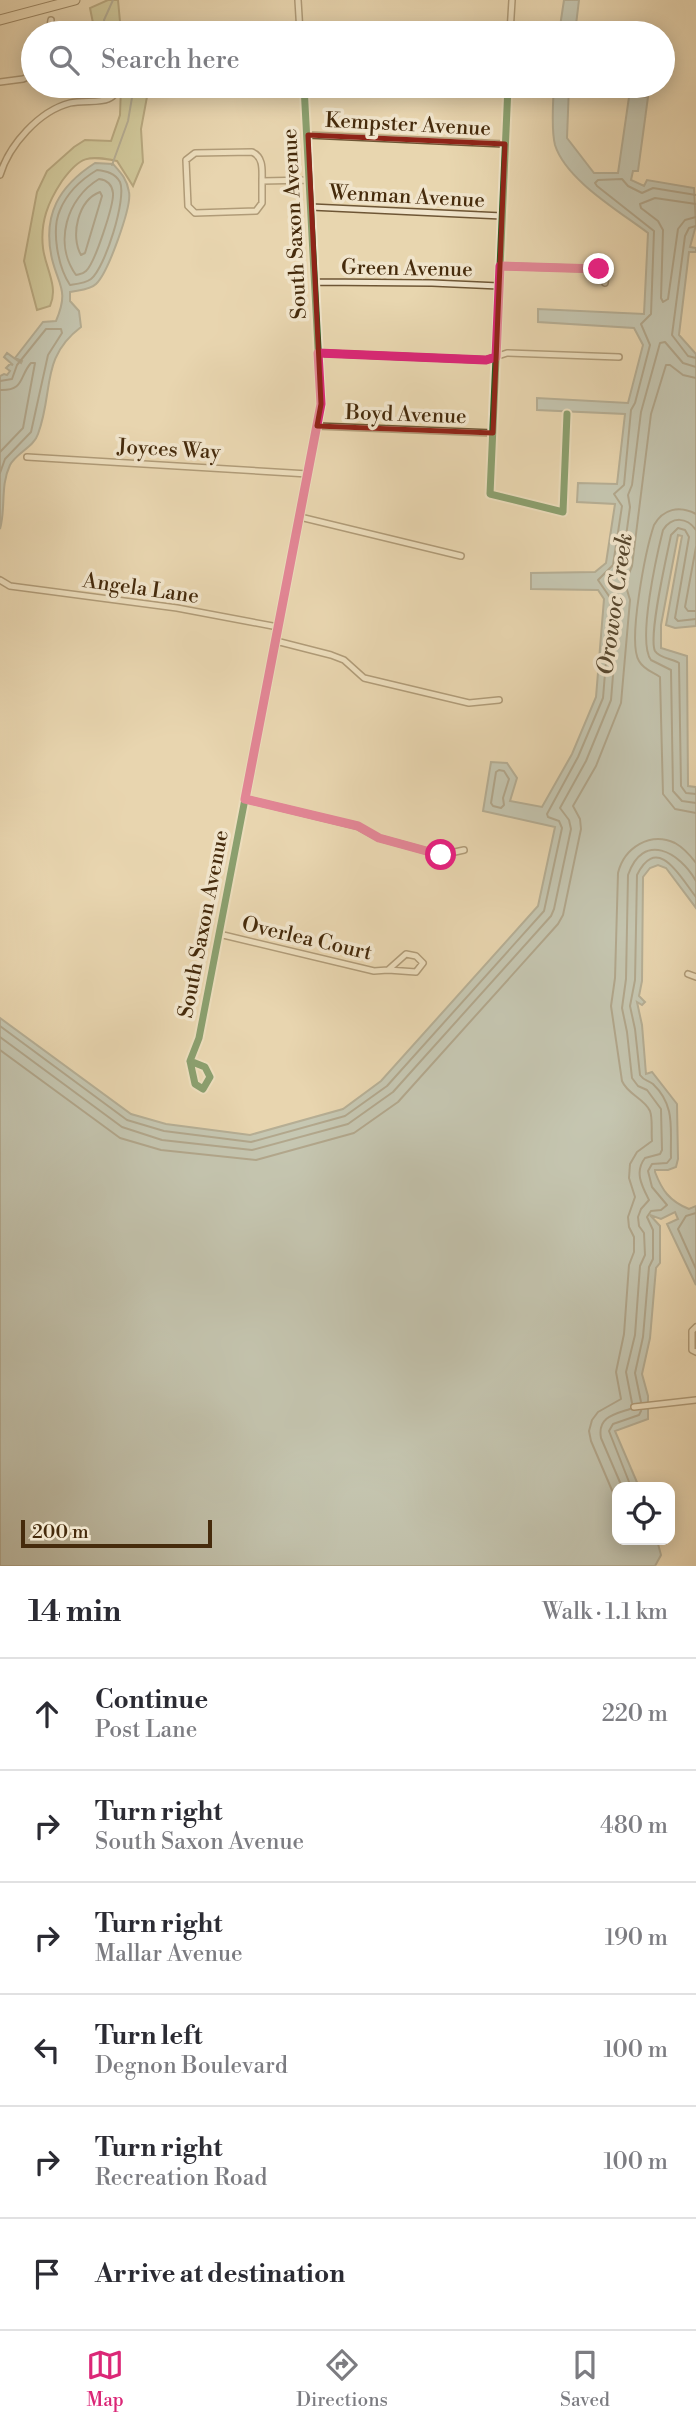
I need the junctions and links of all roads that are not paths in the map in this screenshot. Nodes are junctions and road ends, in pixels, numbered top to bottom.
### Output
1 (75, 0) edge
2 (298, 0) edge
3 (512, 0) edge
4 (0, 20) edge
5 (299, 21) edge
6 (511, 21) edge
7 (21, 79) edge
8 (0, 82) edge
9 (109, 98) edge
10 (305, 98) edge
11 (507, 98) edge
12 (309, 135) junction
13 (505, 144) junction
14 (0, 175) edge
15 (310, 180) junction
16 (262, 181) junction
17 (311, 207) junction
18 (502, 216) junction
19 (500, 266) junction
20 (315, 282) junction
21 (606, 284) dead end
22 (499, 286) junction
23 (318, 353) junction
24 (496, 357) junction
25 (619, 357) dead end
26 (567, 414) dead end
27 (317, 426) junction
28 (493, 433) junction
29 (27, 457) dead end
30 (308, 474) junction
31 (300, 517) junction
32 (461, 556) dead end
33 (0, 580) edge
34 (278, 627) junction
35 (276, 641) junction
36 (499, 700) dead end
37 (245, 799) junction
38 (464, 850) dead end
39 (219, 934) junction
40 (388, 970) junction
41 (688, 974) dead end
42 (696, 977) edge
43 (190, 1061) junction
44 (696, 1327) edge
45 (696, 1352) edge
46 (696, 1400) edge
47 (634, 1407) dead end

1 - 4 main road
2 - 5 street
3 - 6 street
7 - 8 street
9 - 14 street
10 - 12 street, South Saxon Avenue
11 - 13 street
12 - 13 street, Kempster Avenue
12 - 15 street, South Saxon Avenue
13 - 18 street
15 - 16 street
15 - 17 street, South Saxon Avenue
16 - 16 street
17 - 18 street, Wenman Avenue
17 - 20 street, South Saxon Avenue
18 - 19 street
19 - 21 street
19 - 22 street
20 - 22 street, Green Avenue
20 - 23 street, South Saxon Avenue
22 - 24 street
23 - 24 street
23 - 27 street, South Saxon Avenue
24 - 25 street
24 - 28 street
26 - 28 street
27 - 28 street, Boyd Avenue
27 - 30 street, South Saxon Avenue
29 - 30 street, Joyces Way
30 - 31 street, South Saxon Avenue
31 - 32 street
31 - 34 street, South Saxon Avenue
33 - 34 street, Angela Lane
34 - 35 street, South Saxon Avenue
35 - 36 street
35 - 37 street, South Saxon Avenue
37 - 38 street
37 - 39 street, South Saxon Avenue
39 - 40 street, Overlea Court
39 - 43 street, South Saxon Avenue
40 - 40 street, Overlea Court
41 - 42 street
43 - 43 street
44 - 45 street
46 - 47 street

